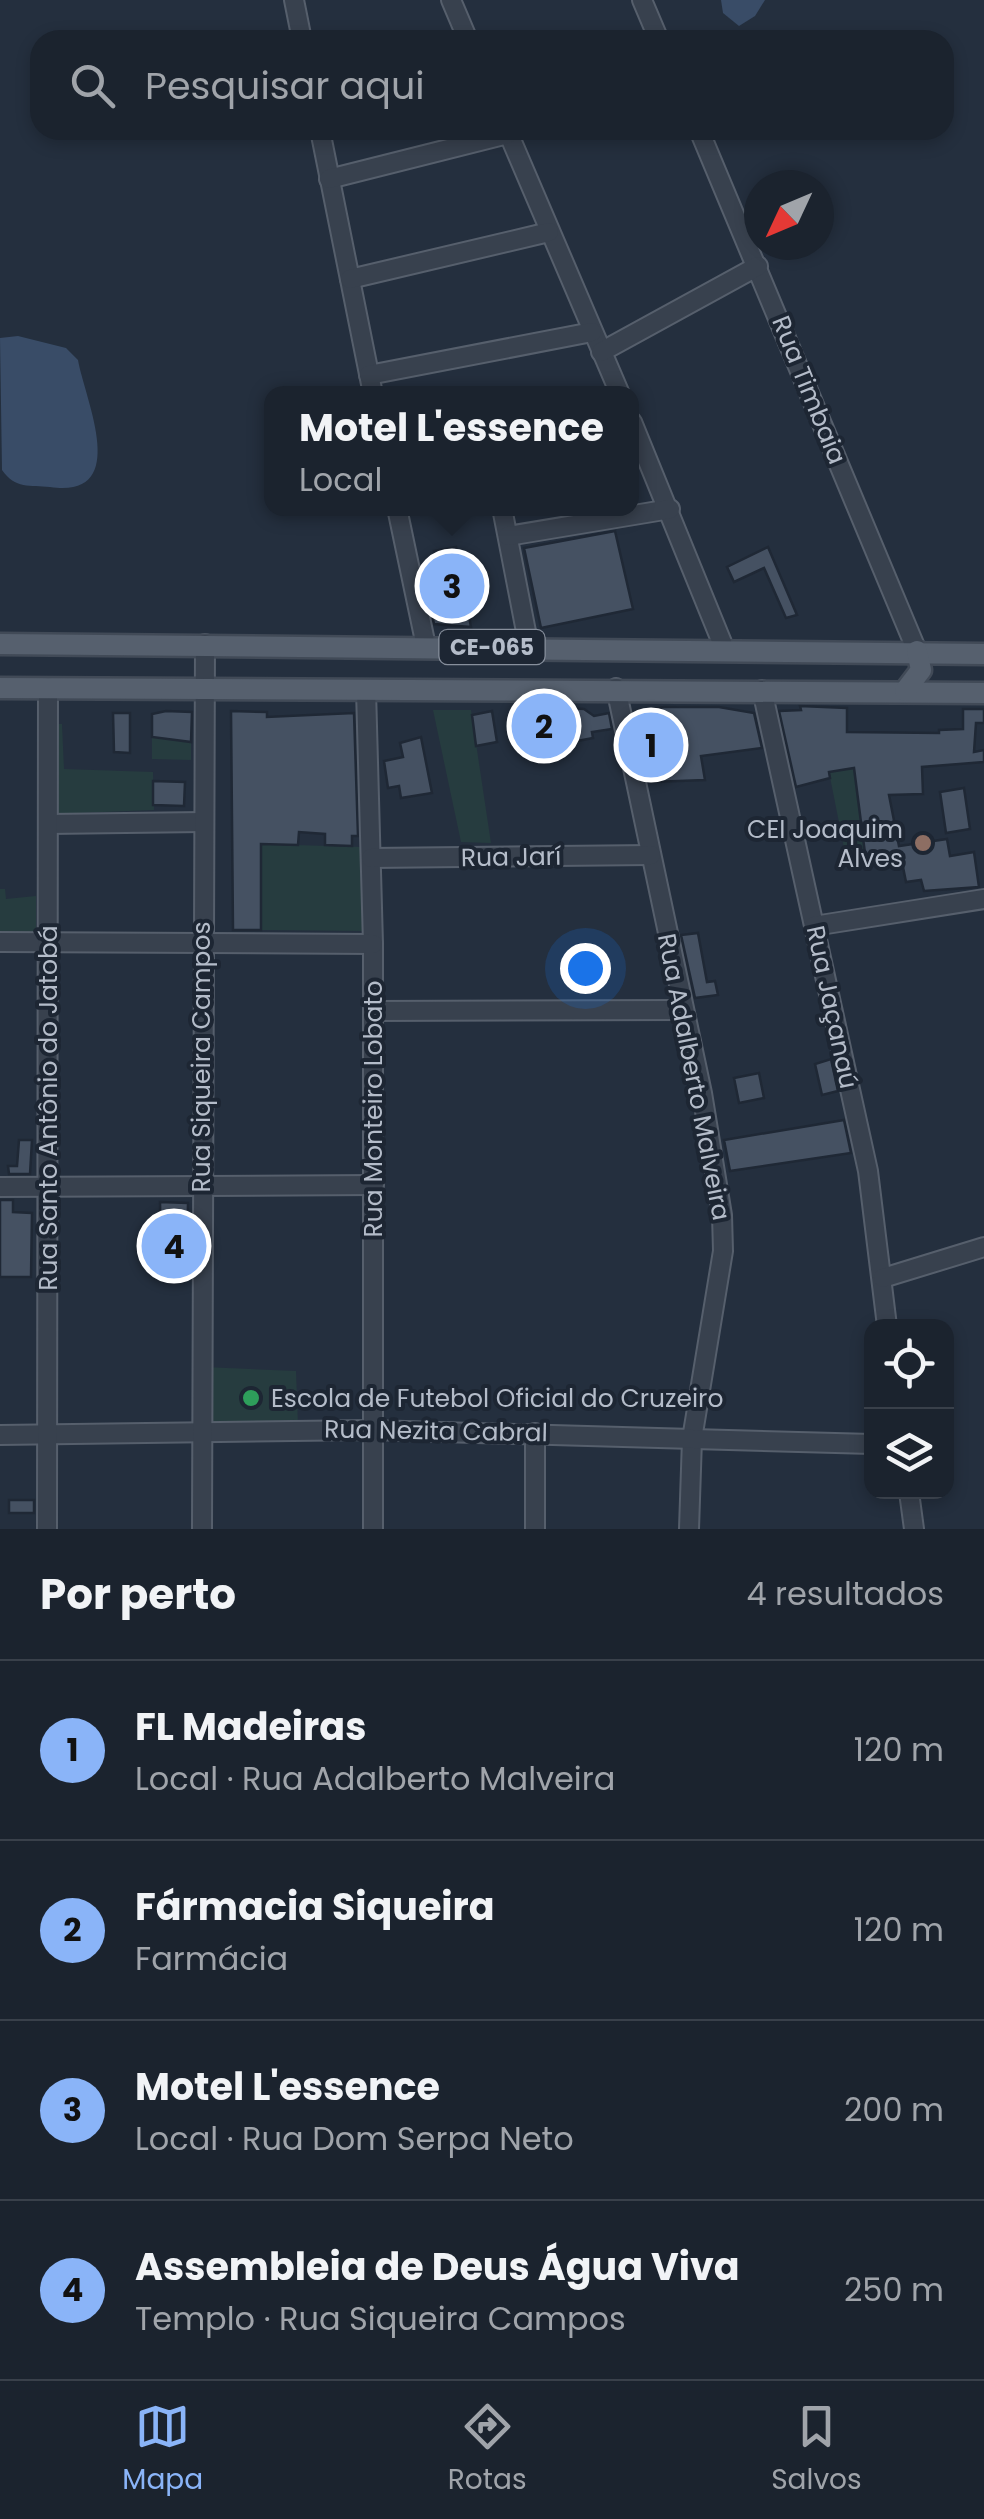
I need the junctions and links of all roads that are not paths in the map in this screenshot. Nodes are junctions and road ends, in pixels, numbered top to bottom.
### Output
1 (294, 0) edge
2 (450, 0) edge
3 (642, 0) edge
4 (300, 30) edge
5 (464, 30) edge
6 (655, 30) edge
7 (322, 140) edge
8 (477, 140) edge
9 (510, 140) edge
10 (703, 140) edge
11 (329, 179) junction
12 (550, 232) junction
13 (758, 266) junction
14 (350, 279) junction
15 (592, 332) junction
16 (601, 352) junction
17 (370, 384) edge
18 (616, 386) edge
19 (639, 438) edge
20 (670, 509) junction
21 (639, 514) edge
22 (399, 516) edge
23 (504, 516) edge
24 (628, 516) edge
25 (508, 536) junction
26 (0, 644) edge
27 (205, 644) junction
28 (426, 646) junction
29 (529, 647) junction
30 (725, 650) junction
31 (918, 651) junction
32 (984, 654) edge
33 (48, 687) junction
34 (0, 688) edge
35 (204, 688) junction
36 (616, 688) junction
37 (366, 690) junction
38 (762, 690) junction
39 (905, 691) junction
40 (984, 693) edge
41 (204, 822) junction
42 (48, 824) junction
43 (651, 855) junction
44 (371, 858) junction
45 (984, 899) edge
46 (814, 926) junction
47 (202, 941) junction
48 (0, 942) edge
49 (47, 943) junction
50 (373, 944) junction
51 (683, 1010) junction
52 (372, 1011) junction
53 (374, 1184) junction
54 (200, 1186) junction
55 (0, 1187) edge
56 (50, 1187) junction
57 (984, 1246) edge
58 (882, 1278) junction
59 (887, 1319) edge
60 (202, 1430) junction
61 (371, 1430) junction
62 (535, 1433) junction
63 (47, 1434) junction
64 (0, 1435) edge
65 (692, 1439) junction
66 (864, 1444) edge
67 (910, 1499) edge
68 (47, 1529) edge
69 (202, 1529) edge
70 (372, 1529) edge
71 (536, 1529) edge
72 (690, 1529) edge
73 (914, 1529) edge

1 - 4 street
2 - 5 street
3 - 6 street
7 - 11 street
8 - 11 street
9 - 12 street
10 - 13 street, Rua Timbaia
11 - 14 street
12 - 14 street
12 - 15 street
13 - 16 street
13 - 31 street, Rua Timbaia
14 - 17 street
15 - 16 street
15 - 17 street
16 - 18 street
19 - 20 street
20 - 21 street
20 - 30 street
22 - 28 street
23 - 25 street
24 - 25 street
25 - 29 street
26 - 27 main road, CE-065
27 - 28 main road, CE-065
27 - 35 street, Rua Siqueira Campos
28 - 29 main road, CE-065
29 - 30 main road, CE-065
30 - 31 main road, CE-065
31 - 32 main road, CE-065
31 - 39 main road
33 - 34 main road, CE-065
33 - 35 main road, CE-065
33 - 42 street, Rua Santo Antônio do Jatobá
35 - 37 main road, CE-065
35 - 41 street, Rua Siqueira Campos
36 - 37 main road, CE-065
36 - 38 main road, CE-065
36 - 43 street, Rua Adalberto Malveira
37 - 44 street, Rua Monteiro Lobato
38 - 39 main road, CE-065
38 - 46 street, Rua Jaçanaú
39 - 40 main road, CE-065
41 - 42 street
41 - 47 street, Rua Siqueira Campos
42 - 49 street, Rua Santo Antônio do Jatobá
43 - 44 street, Rua Jarí
43 - 51 street, Rua Adalberto Malveira
44 - 50 street, Rua Monteiro Lobato
45 - 46 street
46 - 58 street, Rua Jaçanaú
47 - 49 street
47 - 50 street
47 - 54 street, Rua Siqueira Campos
48 - 49 street
49 - 56 street, Rua Santo Antônio do Jatobá
50 - 52 street, Rua Monteiro Lobato
51 - 52 street
51 - 65 street, Rua Adalberto Malveira
52 - 53 street, Rua Monteiro Lobato
53 - 54 street
53 - 61 street, Rua Monteiro Lobato
54 - 56 street
54 - 60 street, Rua Siqueira Campos
55 - 56 street
56 - 63 street, Rua Santo Antônio do Jatobá
57 - 58 street
58 - 59 street, Rua Jaçanaú
60 - 61 street, Rua Nezita Cabral
60 - 63 street, Rua Nezita Cabral
60 - 69 street, Rua Siqueira Campos
61 - 62 street, Rua Nezita Cabral
61 - 70 street, Rua Monteiro Lobato
62 - 65 street, Rua Nezita Cabral
62 - 71 street
63 - 64 street, Rua Nezita Cabral
63 - 68 street, Rua Santo Antônio do Jatobá
65 - 66 street, Rua Nezita Cabral
65 - 72 street, Rua Adalberto Malveira
67 - 73 street

